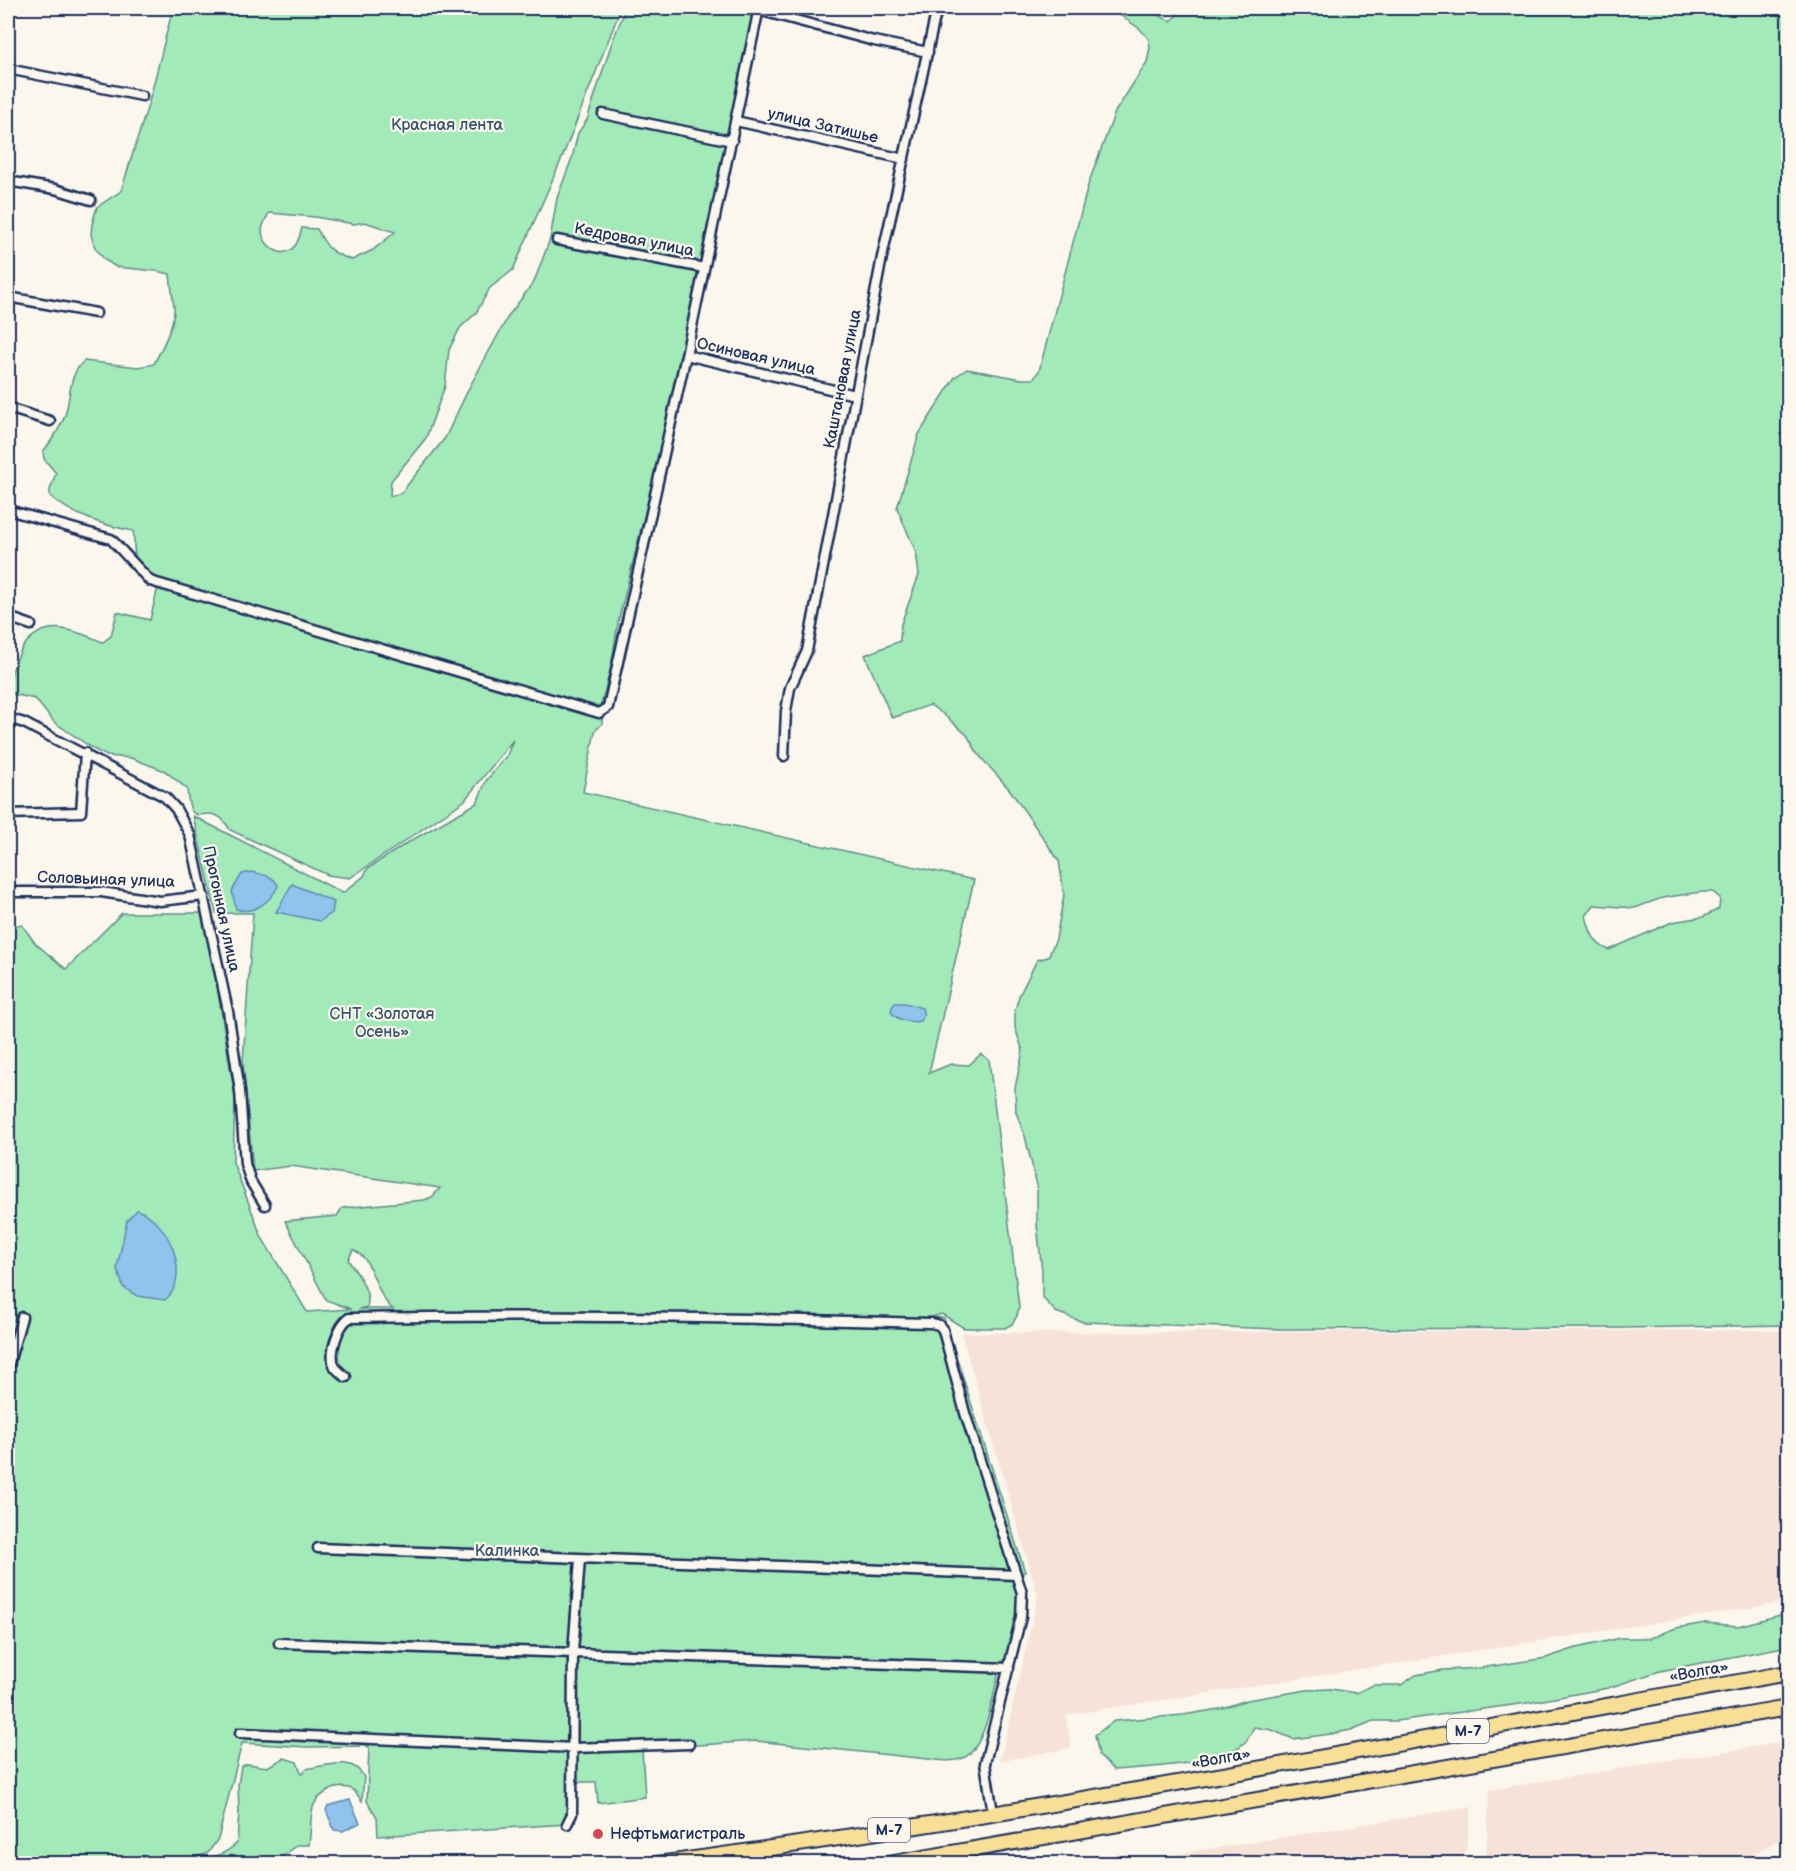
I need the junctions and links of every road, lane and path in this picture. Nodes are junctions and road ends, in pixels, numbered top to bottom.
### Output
1 (937, 8) edge
2 (758, 9) edge
3 (928, 52) junction
4 (8, 69) edge
5 (142, 96) dead end
6 (603, 114) dead end
7 (736, 121) junction
8 (732, 141) junction
9 (904, 159) junction
10 (8, 181) edge
11 (91, 200) dead end
12 (557, 240) dead end
13 (704, 268) junction
14 (8, 297) edge
15 (96, 313) dead end
16 (686, 356) junction
17 (855, 395) junction
18 (8, 408) edge
19 (50, 421) dead end
20 (8, 510) edge
21 (8, 617) edge
22 (31, 625) dead end
23 (8, 718) edge
24 (85, 753) junction
25 (784, 756) dead end
26 (8, 814) edge
27 (8, 892) edge
28 (204, 896) junction
29 (265, 1205) dead end
30 (22, 1317) dead end
31 (8, 1367) edge
32 (346, 1377) dead end
33 (318, 1548) dead end
34 (580, 1559) junction
35 (1016, 1575) junction
36 (279, 1643) dead end
37 (573, 1652) junction
38 (1009, 1668) junction
39 (1788, 1673) edge
40 (1788, 1708) edge
41 (240, 1733) dead end
42 (689, 1744) dead end
43 (574, 1748) junction
44 (993, 1813) junction
45 (567, 1824) dead end
46 (657, 1863) edge
47 (888, 1863) edge

1 - 3 street, Каштановая улица
2 - 3 street
2 - 7 street
3 - 9 street, Каштановая улица
4 - 5 street
6 - 8 street
7 - 8 street
7 - 9 street, улица Затишье
8 - 13 street
9 - 17 street, Каштановая улица
10 - 11 street
12 - 13 street, Кедровая улица
13 - 16 street
14 - 15 street
16 - 17 street, Осиновая улица
16 - 20 street
17 - 25 street, Каштановая улица
18 - 19 street
21 - 22 street
23 - 24 street, Прогонная улица
24 - 26 street
24 - 28 street, Прогонная улица
27 - 28 street, Соловьиная улица
28 - 29 street, Прогонная улица
30 - 31 street
32 - 35 street
33 - 34 street
34 - 35 street
34 - 37 street
35 - 38 street
36 - 37 street
37 - 38 street
37 - 43 street
38 - 44 street
39 - 44 highway, «Волга» / М-7
40 - 47 highway, М-7
41 - 43 street
42 - 43 street
43 - 45 street
44 - 46 highway, «Волга» / М-7

